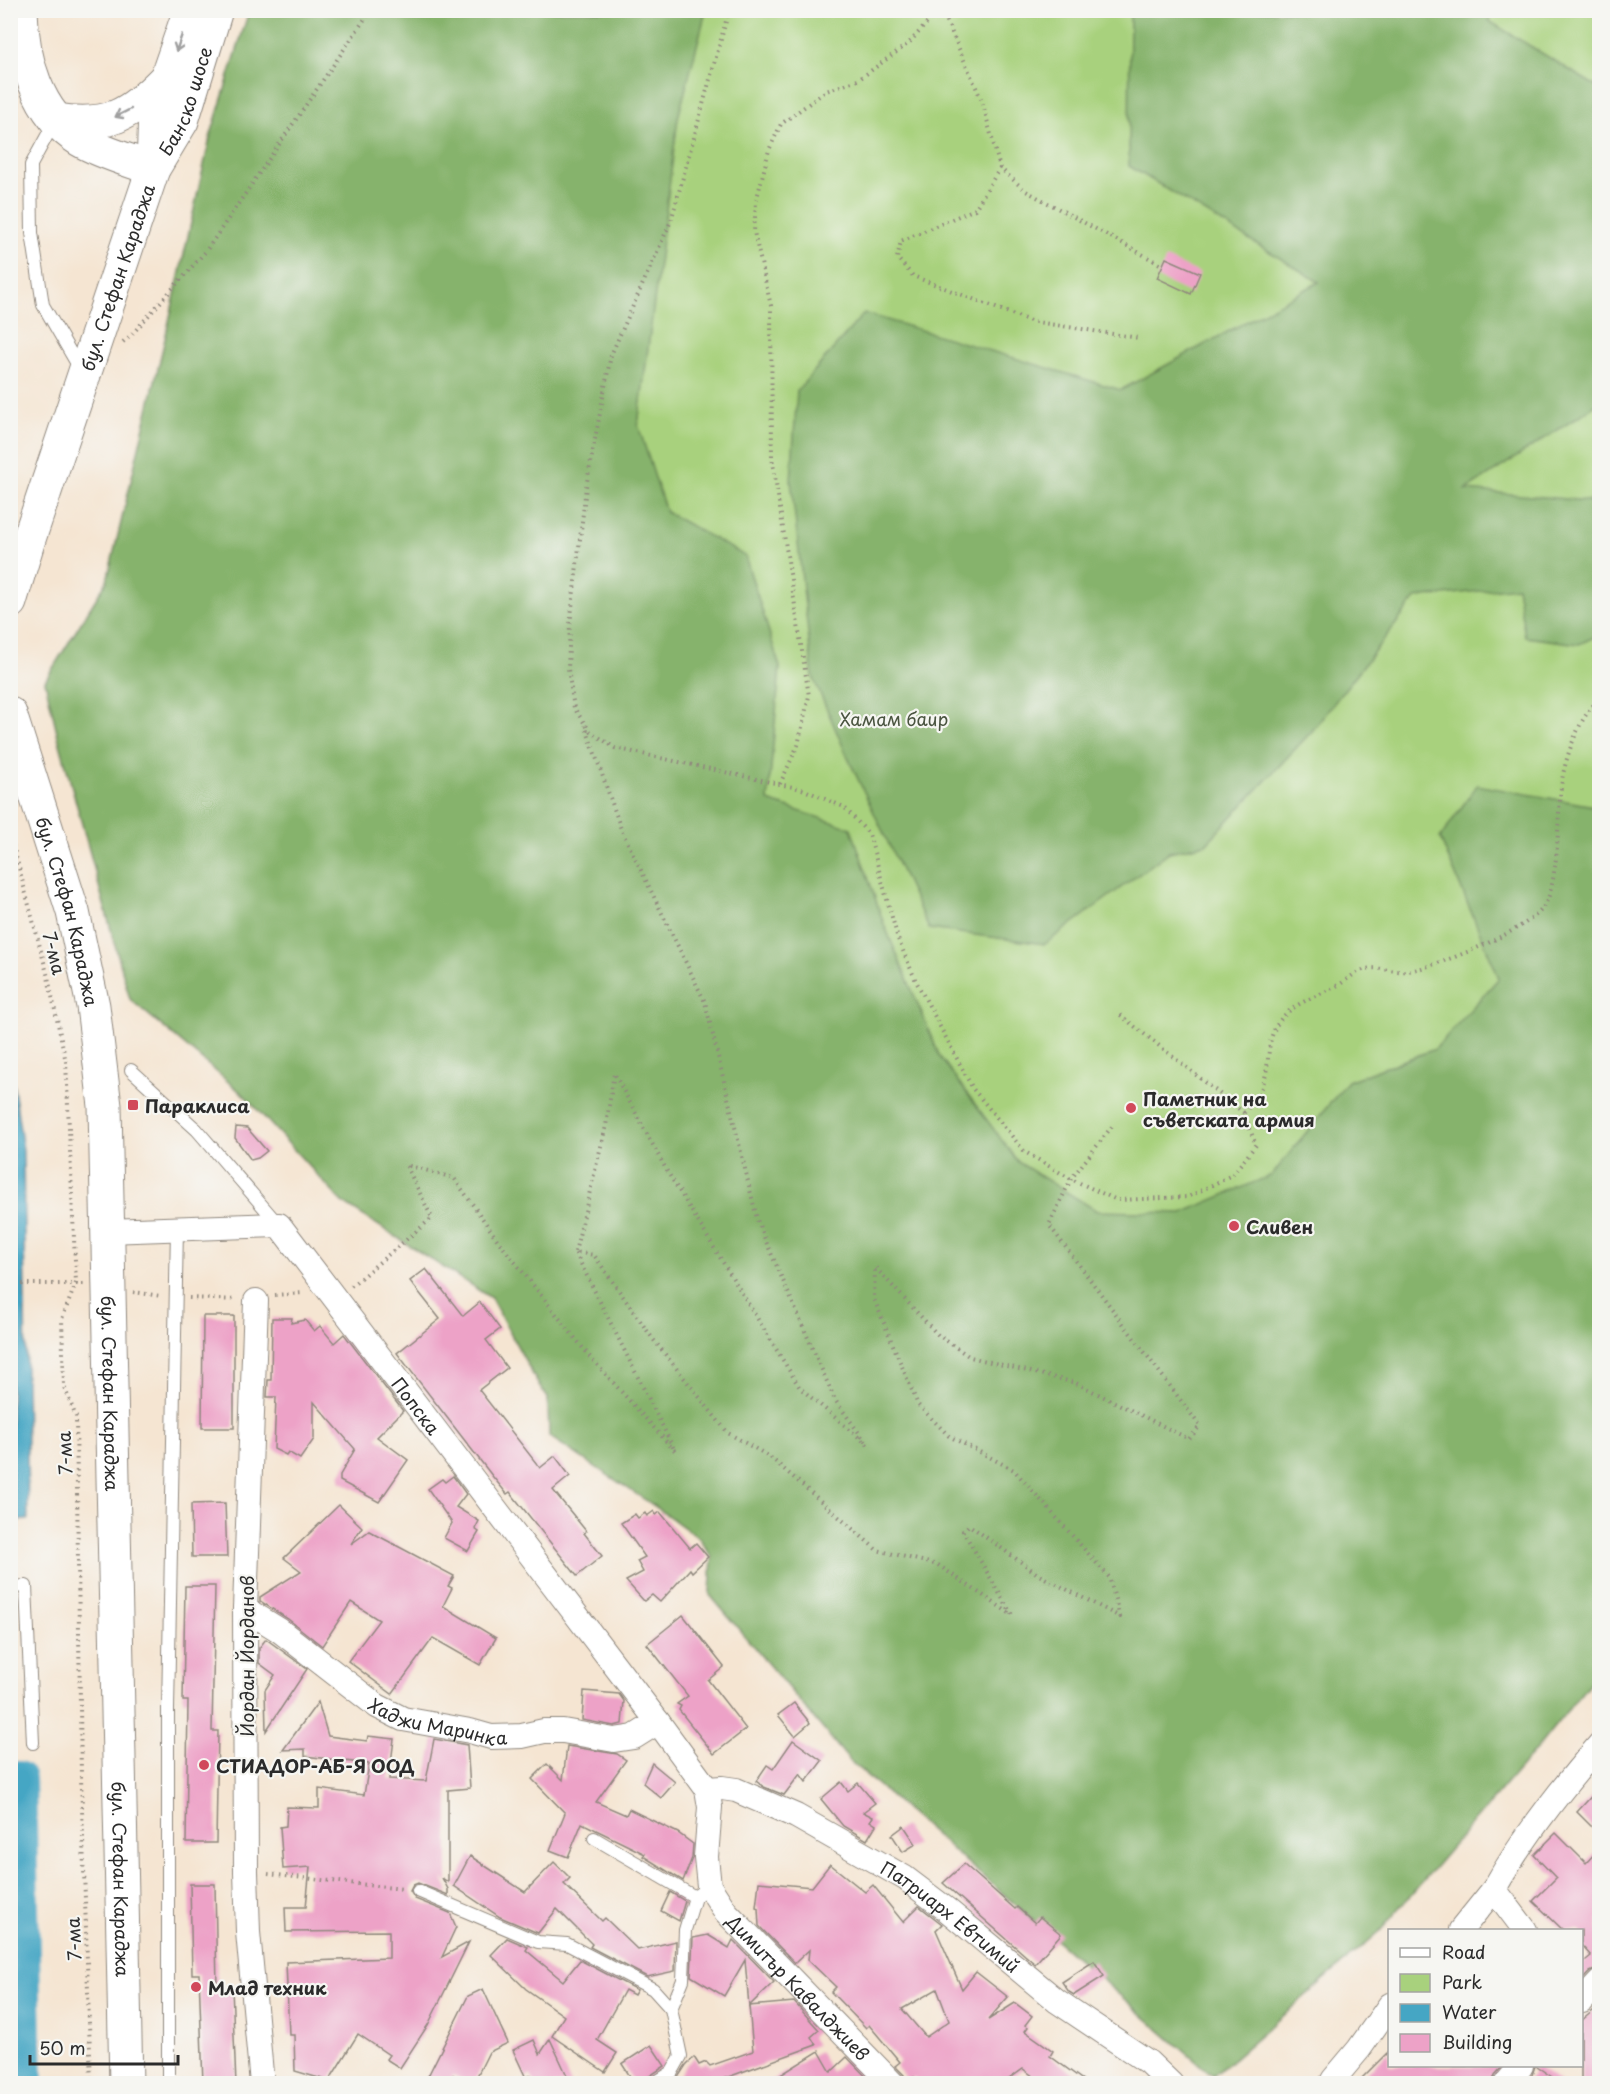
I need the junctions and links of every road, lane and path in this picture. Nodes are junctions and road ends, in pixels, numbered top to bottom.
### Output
1 (21, 10) edge
2 (190, 10) edge
3 (216, 10) edge
4 (371, 10) edge
5 (729, 10) edge
6 (941, 10) edge
7 (168, 76) junction
8 (168, 116) junction
9 (56, 120) junction
10 (1000, 168) junction
11 (153, 169) junction
12 (1162, 265) dead end
13 (1139, 338) dead end
14 (116, 347) dead end
15 (83, 375) junction
16 (10, 602) edge
17 (1599, 699) edge
18 (10, 714) edge
19 (584, 722) junction
20 (780, 784) junction
21 (10, 834) edge
22 (1119, 1014) dead end
23 (131, 1070) dead end
24 (1244, 1113) junction
25 (1114, 1124) dead end
26 (1071, 1179) junction
27 (279, 1225) junction
28 (177, 1228) junction
29 (107, 1232) junction
30 (575, 1252) junction
31 (76, 1283) junction
32 (10, 1284) edge
33 (336, 1299) junction
34 (256, 1301) joint
35 (10, 1587) edge
36 (245, 1609) junction
37 (658, 1722) junction
38 (33, 1743) dead end
39 (1599, 1746) edge
40 (707, 1789) junction
41 (594, 1838) dead end
42 (246, 1872) junction
43 (1494, 1889) junction
44 (418, 1891) joint
45 (702, 1892) junction
46 (1462, 1929) edge
47 (1524, 1929) edge
48 (1388, 2006) edge
49 (670, 2009) junction
50 (1520, 2067) edge
51 (1333, 2080) dead end
52 (91, 2084) edge
53 (126, 2084) edge
54 (168, 2084) edge
55 (262, 2084) edge
56 (654, 2084) edge
57 (892, 2084) edge
58 (1171, 2084) edge
59 (1506, 2084) edge

1 - 9 main road, бул. Стефан Караджа
2 -> 7 main road, Банско шосе
3 - 8 main road, Банско шосе
4 - 14 path
5 - 19 path
6 - 10 path
6 - 20 path
7 - 8 main road, Банско шосе
7 -> 9 main road
8 - 11 main road, Банско шосе
9 - 11 main road, бул. Стефан Караджа
9 - 15 lane
10 - 12 path
10 - 13 path
11 - 15 main road, бул. Стефан Караджа
15 - 16 main road, бул. Стефан Караджа
17 - 24 path
18 - 29 main road, бул. Стефан Караджа
19 - 20 path
19 - 30 path
20 - 26 path
21 - 31 path, 7-ма
22 - 24 path
23 - 27 lane
24 - 26 path
25 - 26 path
26 - 30 path
27 - 28 street
27 - 33 street, Попска
28 - 29 street
28 - 54 lane
29 - 53 main road, бул. Стефан Караджа
30 - 33 path
31 - 32 path
31 - 52 path, 7-ма
33 - 34 path
33 - 37 street, Попска
34 - 36 street, Йордан Йорданов
35 - 38 lane
36 - 37 street, Хаджи Маринка
36 - 42 street, Йордан Йорданов
37 - 40 street, Попска
39 - 43 street
40 - 45 street
40 - 58 street, Патриарх Евтимий
41 - 45 lane
42 - 44 path
42 - 55 street, Йордан Йорданов
43 - 46 street
43 - 47 street
44 - 49 lane
45 - 49 lane
45 - 57 street, Димитър Кавалджиев
48 - 51 street
49 - 56 lane
50 - 59 street

